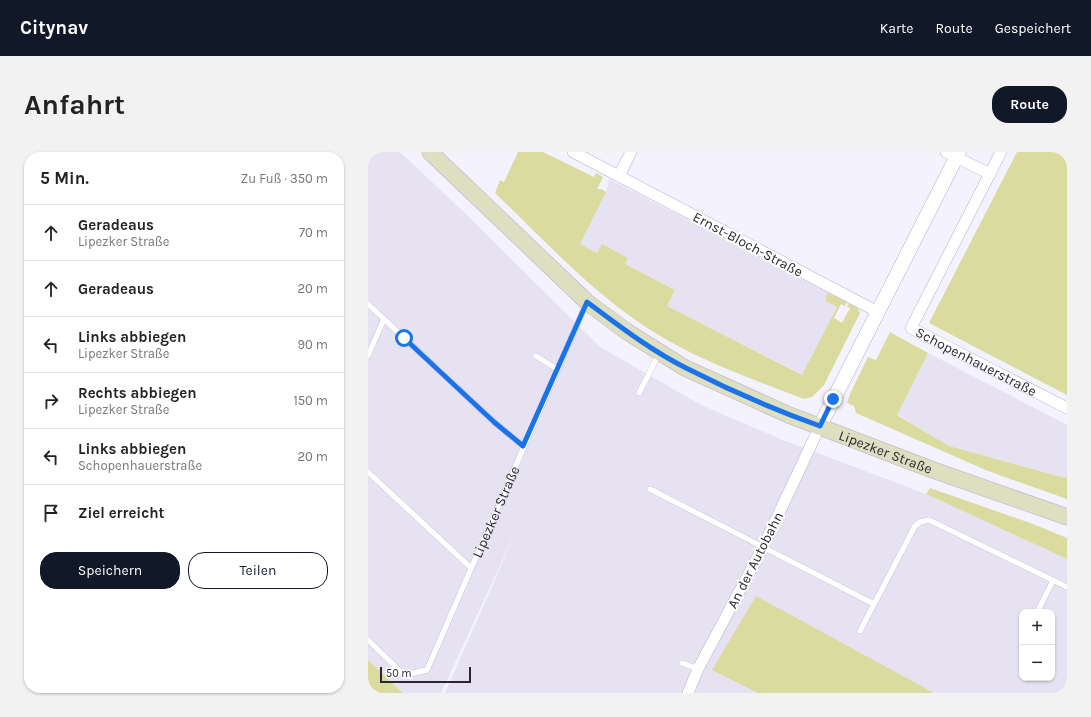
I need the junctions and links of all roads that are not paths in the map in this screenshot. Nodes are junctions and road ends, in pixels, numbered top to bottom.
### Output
1 (430, 152) edge
2 (573, 152) edge
3 (631, 152) edge
4 (1001, 152) edge
5 (954, 154) edge
6 (990, 174) junction
7 (619, 176) junction
8 (587, 302) junction
9 (368, 304) edge
10 (878, 312) junction
11 (384, 319) junction
12 (660, 352) junction
13 (368, 356) edge
14 (536, 356) dead end
15 (557, 369) junction
16 (639, 393) dead end
17 (1067, 408) edge
18 (820, 426) junction
19 (523, 446) junction
20 (368, 472) edge
21 (650, 489) dead end
22 (1067, 516) edge
23 (763, 547) junction
24 (470, 567) junction
25 (1053, 581) junction
26 (1067, 587) edge
27 (874, 604) junction
28 (1039, 609) edge
29 (860, 631) dead end
30 (368, 640) edge
31 (682, 663) dead end
32 (698, 670) junction
33 (688, 693) edge

1 - 8 main road, Lipezker Straße
2 - 7 street, Ernst-Bloch-Straße
3 - 7 street
4 - 6 street, Schopenhauerstraße
5 - 6 street
5 - 10 street
6 - 17 street, Schopenhauerstraße
7 - 10 street, Ernst-Bloch-Straße
8 - 12 main road, Lipezker Straße
8 - 15 lane, Lipezker Straße
9 - 11 lane
10 - 18 street
11 - 13 lane
11 - 19 lane
12 - 16 lane
12 - 18 main road, Lipezker Straße
14 - 15 lane
15 - 19 lane, Lipezker Straße
18 - 22 main road, Lipezker Straße
18 - 23 street, An der Autobahn
19 - 24 lane, Lipezker Straße
20 - 24 lane, Lipezker Straße
21 - 23 lane
23 - 27 lane
23 - 32 street, An der Autobahn
24 - 30 lane, Lipezker Straße
25 - 26 lane
25 - 27 lane
25 - 28 lane
27 - 29 lane
31 - 32 lane
32 - 33 street, An der Autobahn

